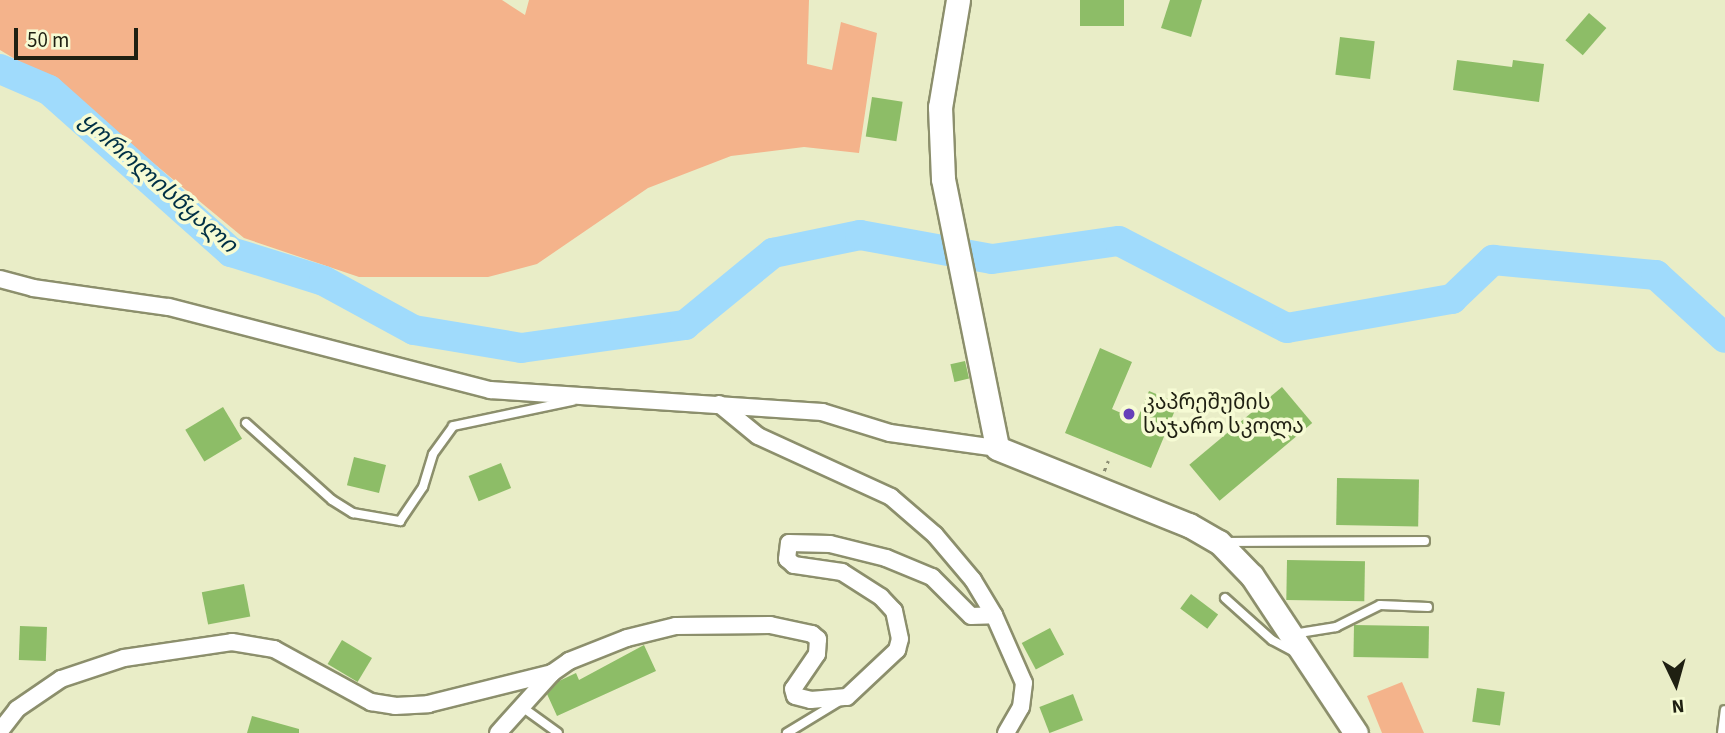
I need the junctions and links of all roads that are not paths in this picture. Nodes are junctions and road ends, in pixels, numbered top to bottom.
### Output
1 (958, 0) edge
2 (0, 279) edge
3 (585, 399) junction
4 (719, 404) junction
5 (246, 423) dead end
6 (998, 448) junction
7 (1425, 541) dead end
8 (1219, 542) junction
9 (1225, 598) dead end
10 (1428, 607) dead end
11 (994, 615) junction
12 (1296, 644) junction
13 (552, 673) junction
14 (846, 697) junction
15 (522, 707) junction
16 (1725, 710) edge
17 (1349, 730) edge
18 (0, 731) edge
19 (498, 733) edge
20 (558, 733) edge
21 (787, 733) edge
22 (1006, 733) edge
23 (1722, 733) edge

1 - 6 street
2 - 3 street
3 - 4 street
3 - 5 lane
4 - 6 street
4 - 11 street
6 - 8 street
7 - 8 lane
8 - 12 street
9 - 12 lane
10 - 12 lane
11 - 14 street
11 - 22 street
12 - 17 street
13 - 14 street
13 - 15 street
13 - 18 street
14 - 21 lane
15 - 19 street
15 - 20 lane
16 - 23 lane

